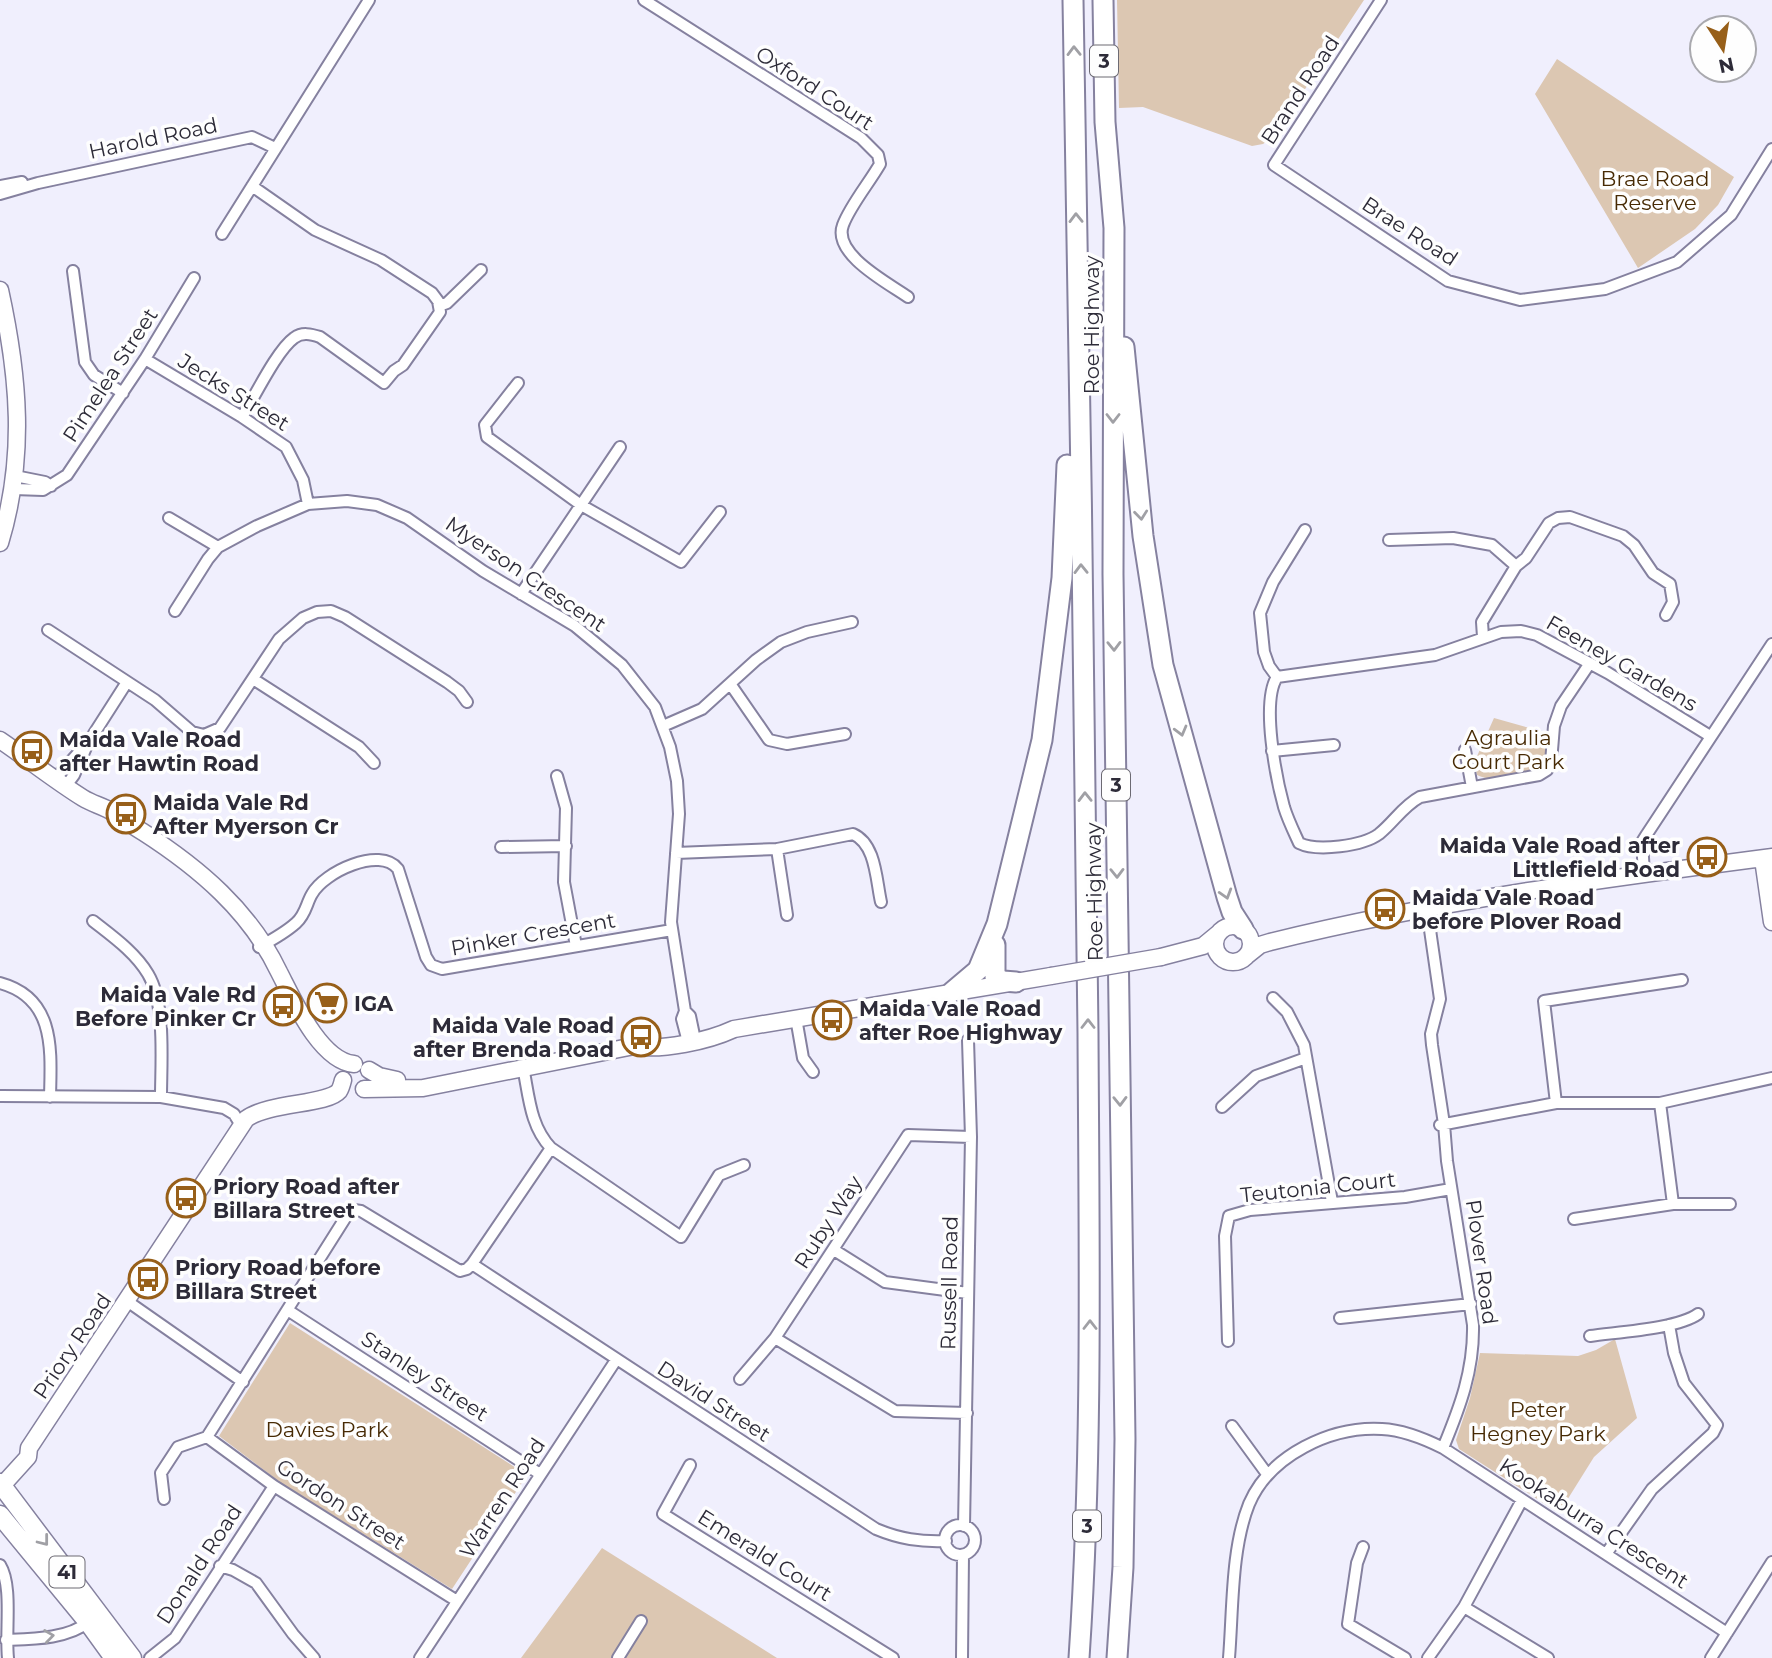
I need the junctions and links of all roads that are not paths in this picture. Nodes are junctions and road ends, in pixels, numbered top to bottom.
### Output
1 (369, 0) edge
2 (644, 0) edge
3 (1073, 0) edge
4 (1103, 0) edge
5 (1381, 0) edge
6 (275, 148) junction
7 (1772, 149) edge
8 (1274, 165) joint
9 (38, 183) junction
10 (0, 186) edge
11 (252, 186) junction
12 (0, 194) edge
13 (1114, 228) junction
14 (222, 234) dead end
15 (481, 270) dead end
16 (73, 271) dead end
17 (194, 278) dead end
18 (0, 290) edge
19 (908, 297) dead end
20 (439, 306) junction
21 (145, 359) junction
22 (1077, 360) junction
23 (518, 383) dead end
24 (123, 393) junction
25 (242, 417) junction
26 (620, 447) dead end
27 (14, 482) junction
28 (308, 504) junction
29 (581, 505) junction
30 (720, 512) dead end
31 (169, 518) dead end
32 (1305, 530) dead end
33 (1389, 541) dead end
34 (0, 543) edge
35 (219, 547) junction
36 (1516, 566) junction
37 (521, 594) junction
38 (175, 611) dead end
39 (1666, 615) dead end
40 (852, 622) dead end
41 (48, 630) dead end
42 (1483, 637) junction
43 (1772, 644) edge
44 (1590, 663) junction
45 (1277, 677) junction
46 (253, 679) junction
47 (127, 682) junction
48 (731, 685) junction
49 (467, 702) dead end
50 (663, 726) junction
51 (845, 734) dead end
52 (1710, 736) junction
53 (0, 740) edge
54 (1334, 745) dead end
55 (1465, 750) dead end
56 (1272, 751) junction
57 (374, 764) dead end
58 (557, 776) dead end
59 (63, 779) junction
60 (1472, 787) junction
61 (566, 846) junction
62 (500, 847) dead end
63 (777, 849) junction
64 (676, 853) junction
65 (1767, 858) edge
66 (1648, 872) junction
67 (881, 902) dead end
68 (1423, 910) junction
69 (787, 915) dead end
70 (93, 921) dead end
71 (1772, 922) edge
72 (997, 924) junction
73 (1332, 927) junction
74 (672, 930) junction
75 (1244, 930) junction
76 (1220, 932) junction
77 (260, 946) junction
78 (576, 946) junction
79 (1179, 954) junction
80 (1245, 957) junction
81 (1228, 961) junction
82 (1682, 980) dead end
83 (1016, 982) junction
84 (0, 983) edge
85 (952, 992) junction
86 (1273, 998) dead end
87 (796, 1018) junction
88 (691, 1037) junction
89 (968, 1040) dead end
90 (1306, 1058) junction
91 (361, 1067) junction
92 (523, 1067) junction
93 (813, 1072) dead end
94 (487, 1074) junction
95 (1772, 1079) edge
96 (343, 1080) junction
97 (360, 1090) junction
98 (0, 1096) edge
99 (50, 1097) junction
100 (161, 1097) junction
101 (1556, 1102) junction
102 (1660, 1103) junction
103 (276, 1107) junction
104 (1222, 1107) dead end
105 (1441, 1124) junction
106 (241, 1125) junction
107 (971, 1137) junction
108 (551, 1148) junction
109 (744, 1165) dead end
110 (1451, 1189) junction
111 (1332, 1202) junction
112 (1674, 1204) junction
113 (1730, 1204) dead end
114 (1574, 1219) dead end
115 (834, 1250) junction
116 (472, 1264) junction
117 (968, 1293) junction
118 (127, 1301) junction
119 (1471, 1304) junction
120 (289, 1311) junction
121 (1698, 1314) dead end
122 (1340, 1318) dead end
123 (1669, 1325) junction
124 (1590, 1336) dead end
125 (775, 1338) junction
126 (1228, 1341) dead end
127 (616, 1360) junction
128 (740, 1379) dead end
129 (243, 1382) junction
130 (1090, 1394) junction
131 (967, 1413) junction
132 (1232, 1426) dead end
133 (207, 1437) junction
134 (1443, 1448) junction
135 (690, 1465) dead end
136 (540, 1474) junction
137 (1268, 1474) junction
138 (1, 1483) edge
139 (274, 1486) junction
140 (164, 1499) dead end
141 (1522, 1500) junction
142 (0, 1515) edge
143 (964, 1526) junction
144 (946, 1541) junction
145 (1363, 1547) dead end
146 (963, 1555) junction
147 (1606, 1555) junction
148 (1772, 1562) edge
149 (0, 1565) edge
150 (220, 1566) junction
151 (457, 1601) junction
152 (1464, 1607) junction
153 (641, 1621) dead end
154 (88, 1622) junction
155 (1727, 1633) junction
156 (6, 1640) junction
157 (8, 1658) edge
158 (114, 1658) edge
159 (132, 1658) edge
160 (150, 1658) edge
161 (314, 1658) edge
162 (420, 1658) edge
163 (618, 1658) edge
164 (893, 1658) edge
165 (962, 1658) edge
166 (1070, 1658) edge
167 (1079, 1658) edge
168 (1119, 1658) edge
169 (1228, 1658) edge
170 (1405, 1658) edge
171 (1428, 1658) edge
172 (1548, 1658) edge
173 (1711, 1658) edge

1 - 6 street
2 - 19 street, Oxford Court
22 -> 3 highway, Roe Highway / 3
4 - 13 highway, Roe Highway / 3
5 - 8 street, Brand Road
6 - 9 street, Harold Road
6 - 11 street
7 - 8 street, Brae Road
9 - 10 street, Harold Road
9 - 12 street, Harold Road
11 - 14 street
11 - 20 street
13 -> 75 highway
13 -> 168 highway, Roe Highway / 3
15 - 20 street
16 - 24 street
17 - 21 street, Pimelea Street
18 - 27 main road
20 - 25 street
21 - 24 street, Pimelea Street
21 - 25 street, Jecks Street
22 - 72 highway
130 -> 22 highway, Roe Highway / 3
23 - 29 street
24 - 27 street, Pimelea Street
25 - 28 street, Jecks Street
26 - 29 street
27 - 34 main road
28 - 35 street, Myerson Crescent
28 - 37 street, Myerson Crescent
29 - 30 street
29 - 37 street
31 - 35 street
32 - 45 street
33 - 36 street
35 - 38 street, Myerson Crescent
36 - 39 street
36 - 42 street
37 - 50 street, Myerson Crescent
40 - 48 street
41 - 47 street
42 - 44 street, Feeney Gardens
42 - 45 street, Feeney Gardens
43 - 52 street
44 - 52 street, Feeney Gardens
44 - 60 street
45 - 56 street
46 - 47 street
46 - 49 street
46 - 57 street
47 - 59 street
48 - 50 street
48 - 51 street
50 - 64 street, Myerson Crescent
52 - 66 street
53 - 59 main road
54 - 56 street
55 - 60 street
56 - 60 street
58 - 61 street
59 - 77 main road
61 - 62 street
61 - 78 street
63 - 64 street
63 - 67 street
63 - 69 street
64 - 74 street, Myerson Crescent
65 - 66 main road
65 - 71 main road
66 - 68 main road
68 - 73 main road
68 - 105 street, Plover Road
70 - 100 street
72 - 83 highway
72 - 85 highway
73 - 75 main road
73 - 80 main road
74 - 78 street, Pinker Crescent
74 - 88 street, Myerson Crescent
75 - 76 main road
75 - 80 main road
76 - 79 main road
76 - 81 main road
77 - 78 street, Pinker Crescent
77 - 91 main road
77 - 96 main road
79 - 81 main road
79 - 83 main road, bridge
80 - 81 main road
82 - 101 street
83 - 85 main road
84 - 99 street
85 - 87 main road
86 - 90 street
87 - 88 main road
87 - 93 street
88 - 92 main road
89 - 107 street, Russell Road
90 - 104 street
90 - 111 street
91 - 94 main road
91 - 96 main road
91 - 97 main road
92 - 94 main road
92 - 108 street
94 - 97 main road
95 - 102 street
96 - 97 main road
96 - 103 main road, Priory Road
97 - 103 main road, Priory Road
98 - 99 street
99 - 100 street
100 - 106 street
101 - 102 street
101 - 105 street
102 - 112 street
103 - 106 main road, Priory Road
105 - 110 street, Plover Road
106 - 118 main road, Priory Road
107 - 115 street, Ruby Way
107 - 117 street, Russell Road
108 - 109 street
108 - 116 street
110 - 111 street, Teutonia Court
110 - 119 street, Plover Road
111 - 126 street, Teutonia Court
112 - 113 street
112 - 114 street
115 - 117 street
115 - 125 street, Ruby Way
116 - 120 street
116 - 127 street, David Street
117 - 131 street, Russell Road
118 - 129 street
118 - 138 main road, Priory Road
119 - 122 street
119 - 134 street, Plover Road
120 - 129 street
120 - 136 street, Stanley Street
121 - 123 street
123 - 124 street
123 - 147 street
125 - 128 street, Ruby Way
125 - 131 street
127 - 136 street, Warren Road
127 - 144 street, David Street
129 - 133 street
130 - 166 highway
130 - 167 highway, Roe Highway / 3
131 - 143 street, Russell Road
132 - 137 street
133 - 139 street, Gordon Street
133 - 140 street
134 - 137 street, Kookaburra Crescent
134 - 141 street, Kookaburra Crescent
135 - 164 street, Emerald Court
136 - 151 street, Warren Road
137 - 169 street, Kookaburra Crescent
138 -> 159 main road, 41
139 - 150 street, Donald Road
139 - 151 street, Gordon Street
141 - 147 street, Kookaburra Crescent
141 - 152 street
142 - 154 main road, 41
143 - 144 street
143 - 146 street
144 - 146 street
145 - 170 street
146 - 165 street
147 - 155 street, Kookaburra Crescent
148 - 155 street
149 - 156 street
150 - 160 street, Donald Road
150 - 161 street
151 - 162 street, Warren Road
152 - 171 street
152 - 172 street
153 - 163 street
156 -> 154 street
154 - 158 main road, 41
155 - 173 street
156 - 157 street

